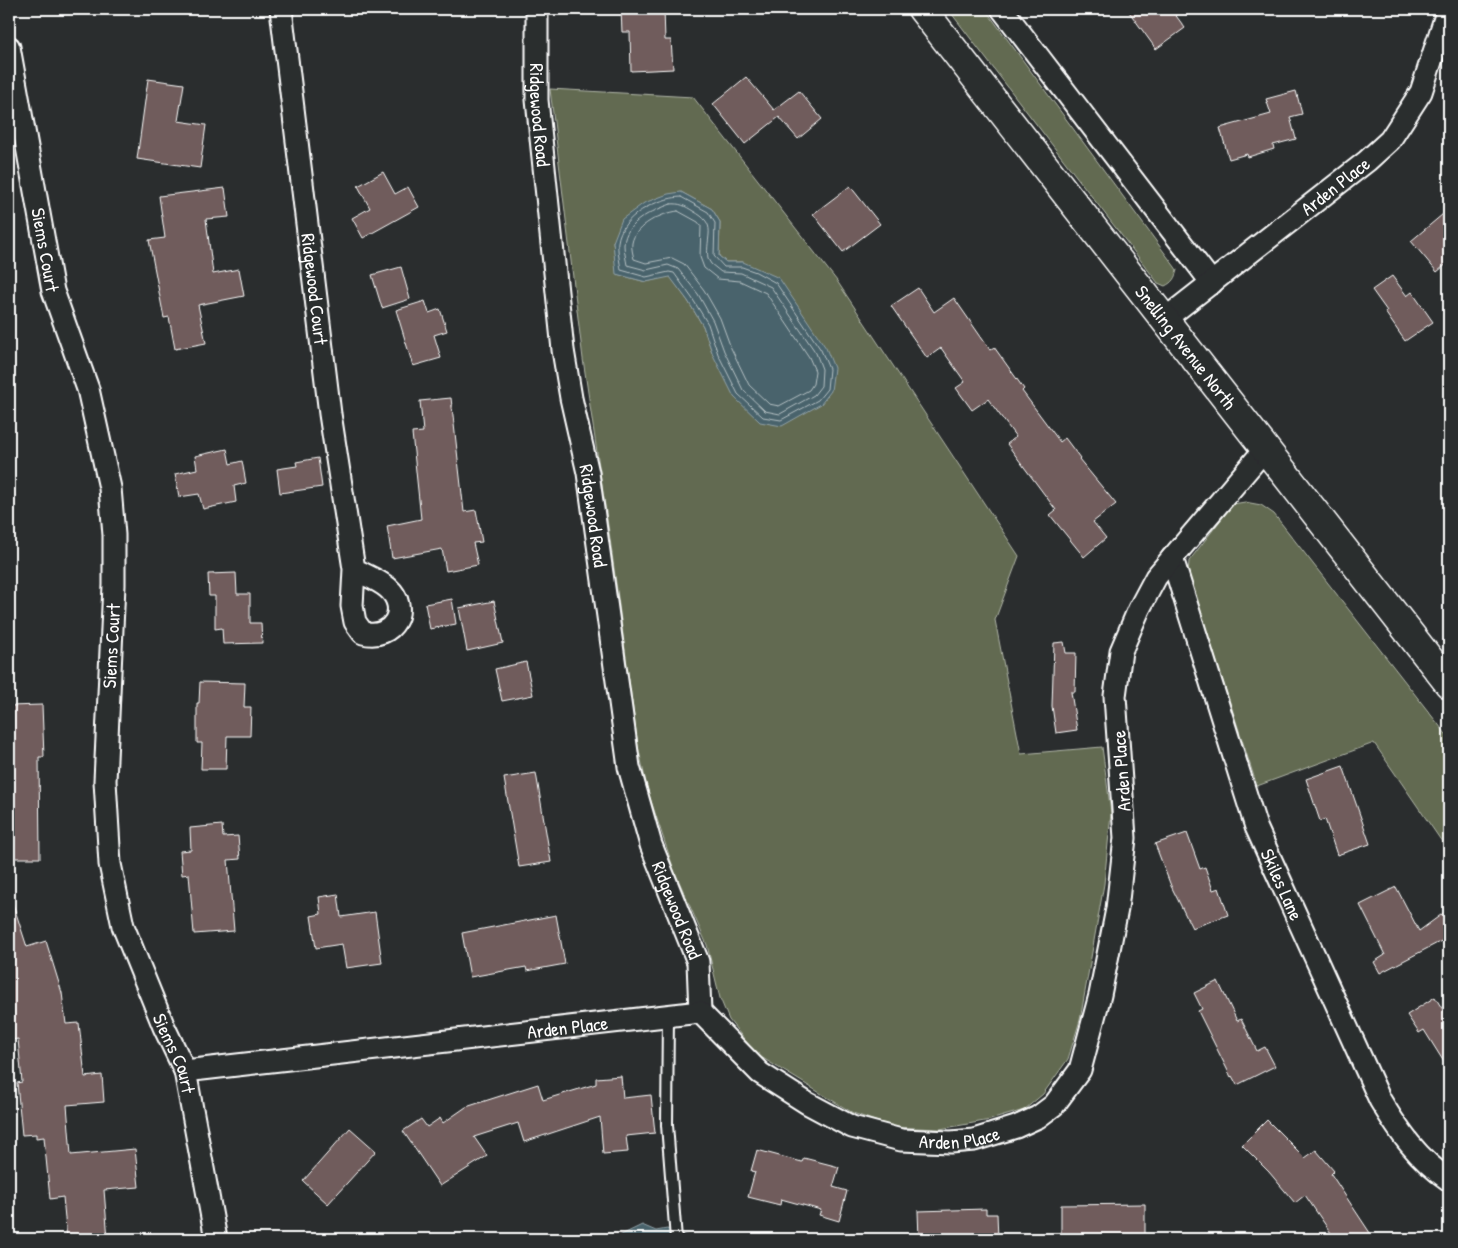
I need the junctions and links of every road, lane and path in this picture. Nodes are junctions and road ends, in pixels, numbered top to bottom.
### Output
1 (281, 9) edge
2 (536, 9) edge
3 (922, 9) edge
4 (1002, 9) edge
5 (1448, 9) edge
6 (9, 47) edge
7 (1212, 283) junction
8 (1165, 319) junction
9 (1265, 449) junction
10 (1172, 558) junction
11 (354, 569) dead end
12 (1449, 684) edge
13 (700, 1012) junction
14 (668, 1016) junction
15 (185, 1071) junction
16 (1449, 1180) edge
17 (675, 1234) edge
18 (216, 1239) edge

1 - 11 street, Ridgewood Court
2 - 13 street, Ridgewood Road
3 - 8 street, Snelling Avenue North
4 - 7 street
5 - 7 street, Arden Place
6 - 15 street, Siems Court
7 - 8 street, Arden Place
8 - 9 street, Snelling Avenue North
9 - 10 street, Arden Place
9 - 12 street, Snelling Avenue North
10 - 13 street, Arden Place
10 - 16 street, Skiles Lane
13 - 14 street, Arden Place
14 - 15 street, Arden Place
14 - 17 lane
15 - 18 street, Siems Court

